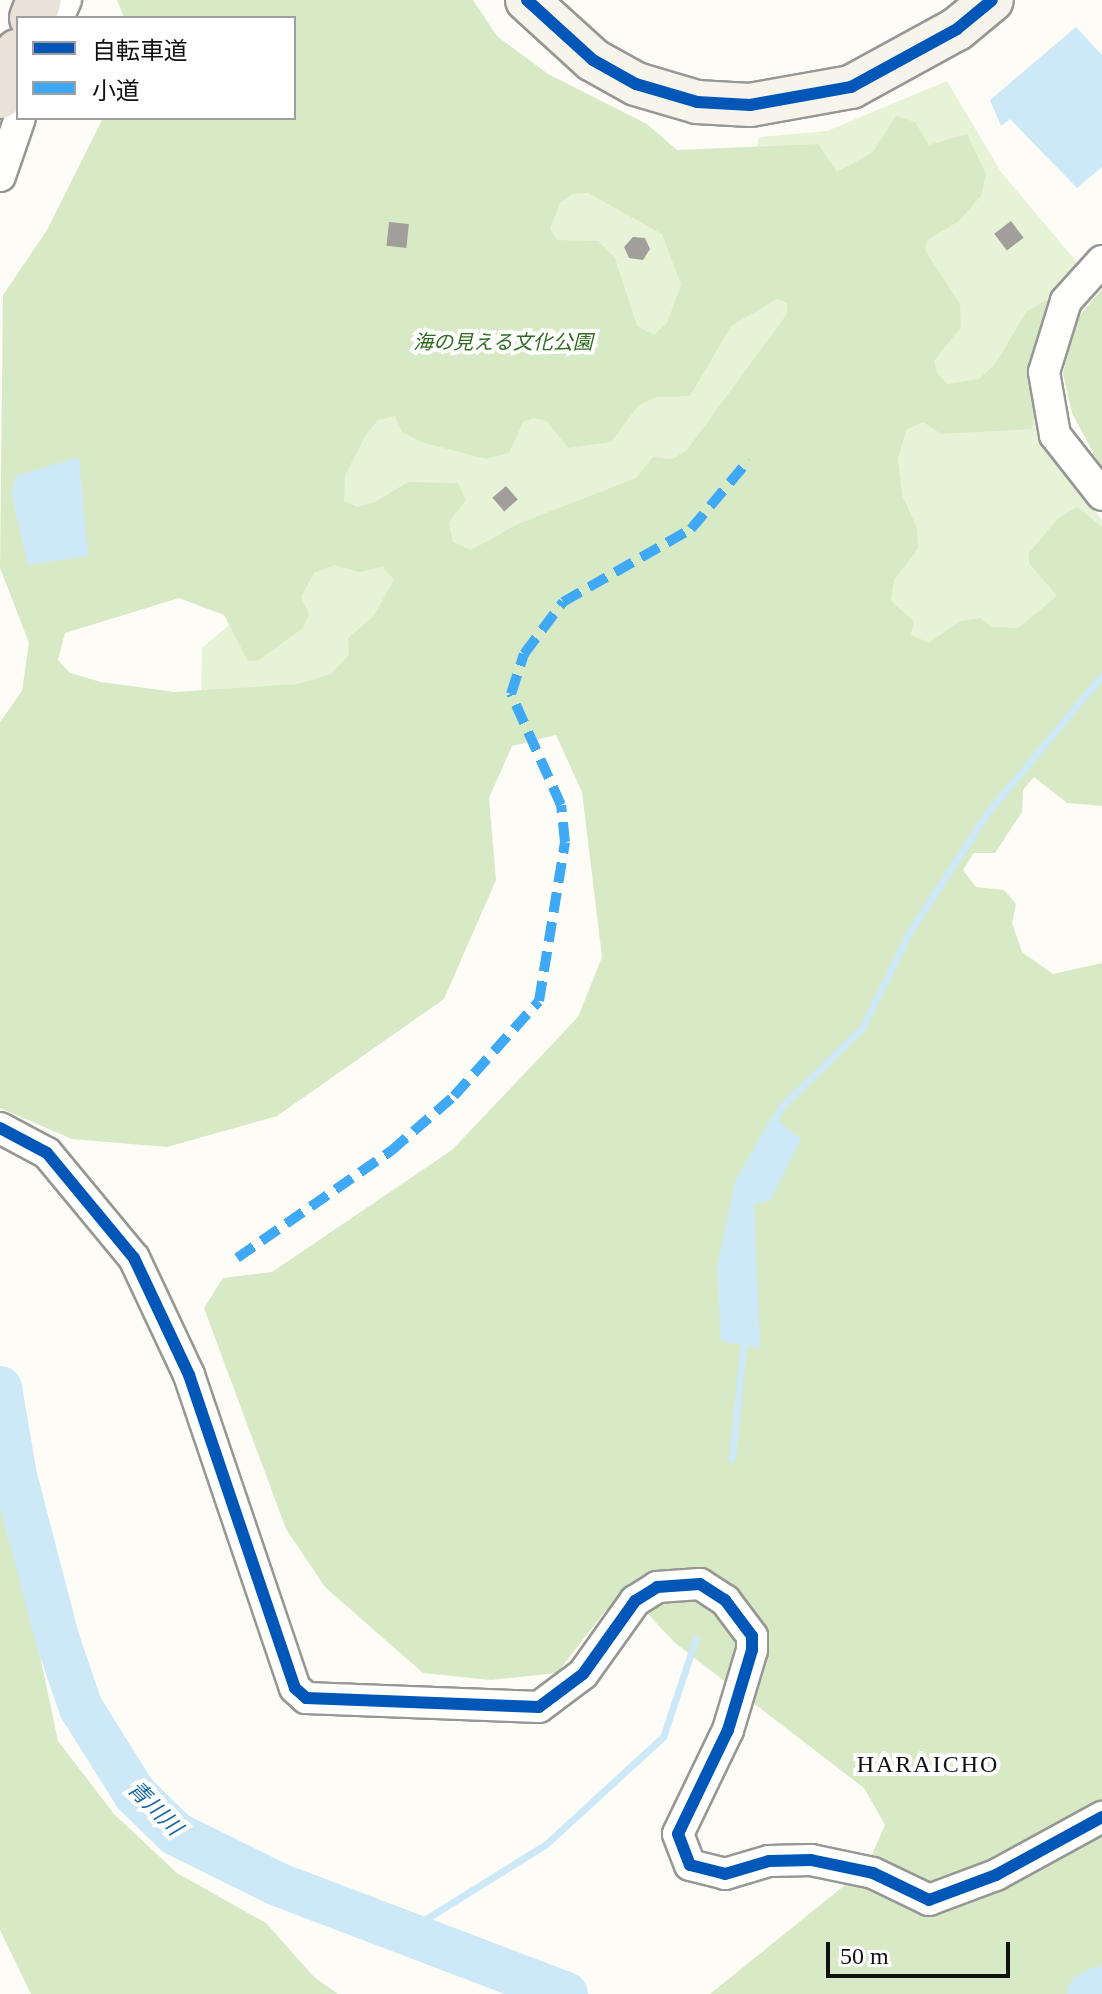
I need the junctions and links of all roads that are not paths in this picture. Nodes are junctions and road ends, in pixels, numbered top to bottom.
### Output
1 (527, 0) edge
2 (992, 0) edge
3 (16, 56) edge
4 (0, 96) edge
5 (19, 120) edge
6 (0, 176) edge
7 (1102, 261) edge
8 (1102, 495) edge
9 (0, 1128) edge
10 (1102, 1817) edge

1 - 2 street
3 - 4 highway
5 - 6 street
7 - 8 street
9 - 10 street

